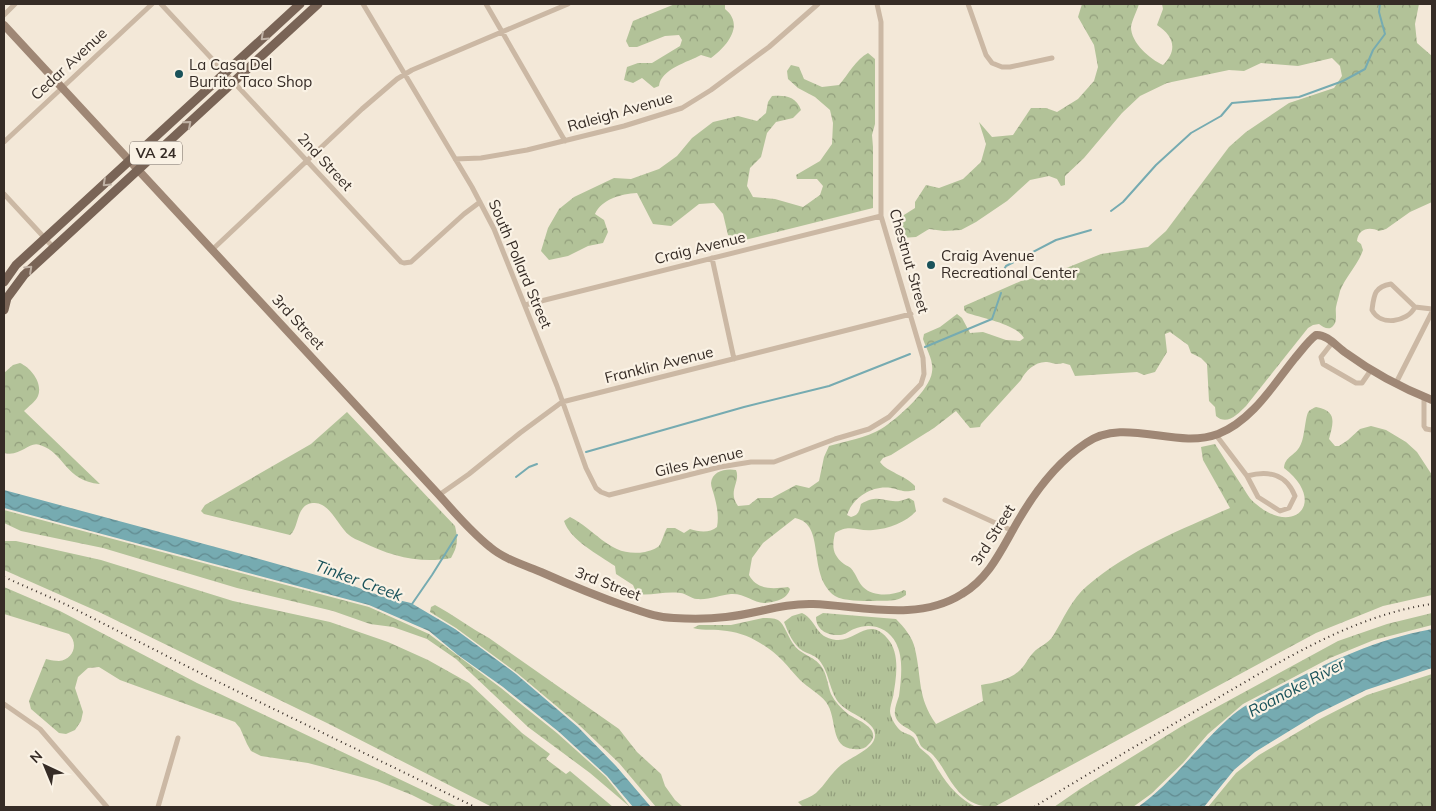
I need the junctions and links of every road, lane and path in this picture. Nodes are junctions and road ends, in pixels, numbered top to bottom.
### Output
1 (15, 4) edge
2 (152, 4) edge
3 (161, 4) edge
4 (300, 4) edge
5 (318, 4) edge
6 (363, 4) edge
7 (486, 4) edge
8 (568, 4) edge
9 (818, 4) edge
10 (877, 4) edge
11 (968, 4) edge
12 (4, 15) edge
13 (4, 25) edge
14 (502, 32) junction
15 (1052, 58) dead end
16 (225, 73) junction
17 (405, 74) junction
18 (233, 81) junction
19 (62, 88) junction
20 (565, 140) junction
21 (4, 142) edge
22 (456, 159) junction
23 (130, 160) junction
24 (307, 160) junction
25 (138, 169) junction
26 (4, 194) edge
27 (480, 202) junction
28 (881, 216) junction
29 (46, 238) junction
30 (53, 247) junction
31 (213, 249) junction
32 (712, 258) junction
33 (4, 282) edge
34 (525, 305) junction
35 (1415, 307) junction
36 (4, 310) edge
37 (1432, 310) edge
38 (911, 314) junction
39 (1332, 343) junction
40 (734, 359) junction
41 (1371, 370) junction
42 (1396, 383) junction
43 (1424, 396) junction
44 (1432, 400) edge
45 (562, 402) junction
46 (1432, 430) edge
47 (859, 432) joint
48 (1216, 435) junction
49 (1248, 476) junction
50 (601, 492) joint
51 (439, 495) junction
52 (946, 500) dead end
53 (1013, 531) junction
54 (4, 704) edge
55 (178, 738) dead end
56 (107, 807) edge
57 (158, 807) edge

1 - 12 street
2 - 19 street, Cedar Avenue
3 - 16 street, 2nd Street
4 -> 16 main road, VA 24
5 - 18 main road, VA 24
6 - 17 street, South Pollard Street
7 - 14 street
8 - 14 street
9 - 20 street, Raleigh Avenue
10 - 28 street, Chestnut Street
11 - 15 street
13 - 19 street, 3rd Street
14 - 17 street
14 - 20 street
16 - 18 street, 2nd Street
16 - 23 main road, VA 24
17 - 22 street, South Pollard Street
17 - 24 street
18 - 24 street, 2nd Street
25 -> 18 main road, VA 24
19 - 21 street, Cedar Avenue
19 - 23 street, 3rd Street
20 - 22 street, Raleigh Avenue
22 - 27 street, South Pollard Street
23 - 25 street, 3rd Street
23 -> 29 main road, VA 24
24 - 27 street, 2nd Street
24 - 31 street
25 - 30 main road, VA 24
25 - 31 street, 3rd Street
26 - 29 street
27 - 34 street, South Pollard Street
28 - 32 street, Craig Avenue
28 - 38 street, Chestnut Street
29 - 30 street
29 - 33 main road, VA 24
36 -> 30 main road, VA 24
31 - 51 street, 3rd Street
32 - 34 street, Craig Avenue
32 - 40 street
34 - 45 street, South Pollard Street
35 - 35 street
35 - 37 street
37 - 42 street
38 - 40 street, Franklin Avenue
38 - 47 street, Chestnut Street
39 - 41 street
39 - 41 street
39 - 48 street, 3rd Street
40 - 45 street, Franklin Avenue
41 - 42 street
42 - 43 street
43 - 44 street
43 - 46 street
45 - 50 street, South Pollard Street
45 - 51 street, Franklin Avenue
47 - 50 street, Giles Avenue
48 - 49 street
48 - 53 street, 3rd Street
49 - 49 street
51 - 53 street, 3rd Street
52 - 53 street
54 - 56 street
55 - 57 street

